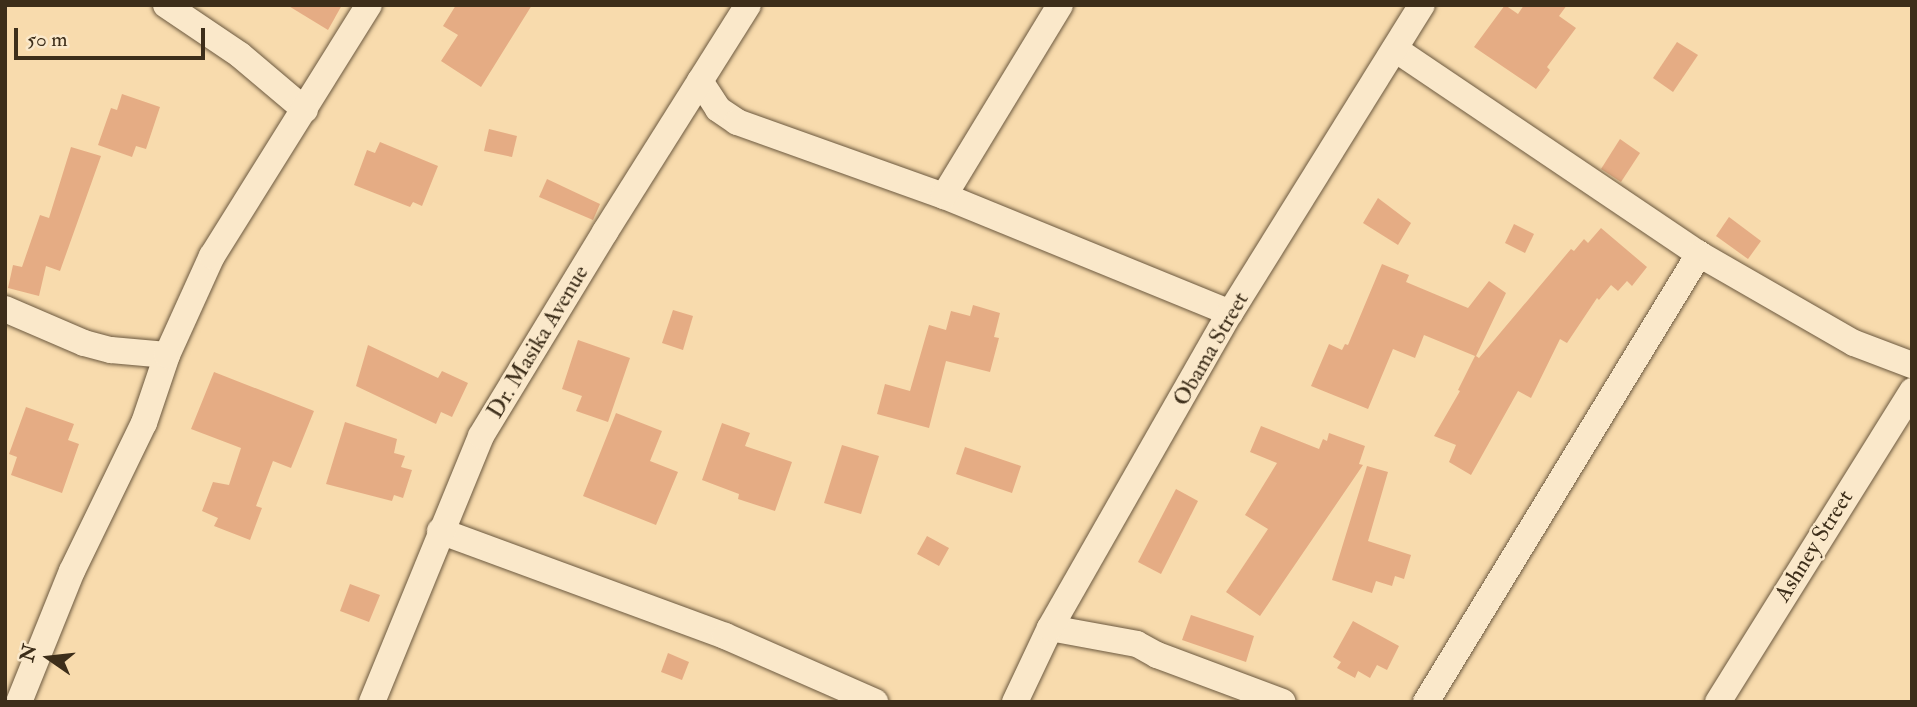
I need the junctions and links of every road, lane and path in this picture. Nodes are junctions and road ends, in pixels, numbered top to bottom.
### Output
1 (166, 5) edge
2 (369, 5) edge
3 (748, 5) edge
4 (1060, 5) edge
5 (1411, 9) edge
6 (1395, 49) junction
7 (701, 80) junction
8 (305, 110) junction
9 (944, 196) junction
10 (1699, 254) junction
11 (5, 309) edge
12 (1230, 313) junction
13 (167, 355) junction
14 (1912, 365) edge
15 (1912, 391) edge
16 (440, 531) junction
17 (1050, 628) junction
18 (19, 702) edge
19 (372, 702) edge
20 (875, 702) edge
21 (1015, 702) edge
22 (1283, 702) edge
23 (1426, 702) edge
24 (1718, 702) edge

1 - 8 street
2 - 8 street
3 - 7 street, Dr. Masika Avenue
4 - 9 street
5 - 6 street, Obama Street
6 - 10 street
6 - 12 street, Obama Street
7 - 9 street
7 - 16 street, Dr. Masika Avenue
8 - 13 street
9 - 12 street
10 - 14 street
10 - 23 street
11 - 13 street
12 - 17 street, Obama Street
13 - 18 street
15 - 24 street, Ashney Street
16 - 19 street, Dr. Masika Avenue
16 - 20 street
17 - 21 street, Obama Street
17 - 22 street

